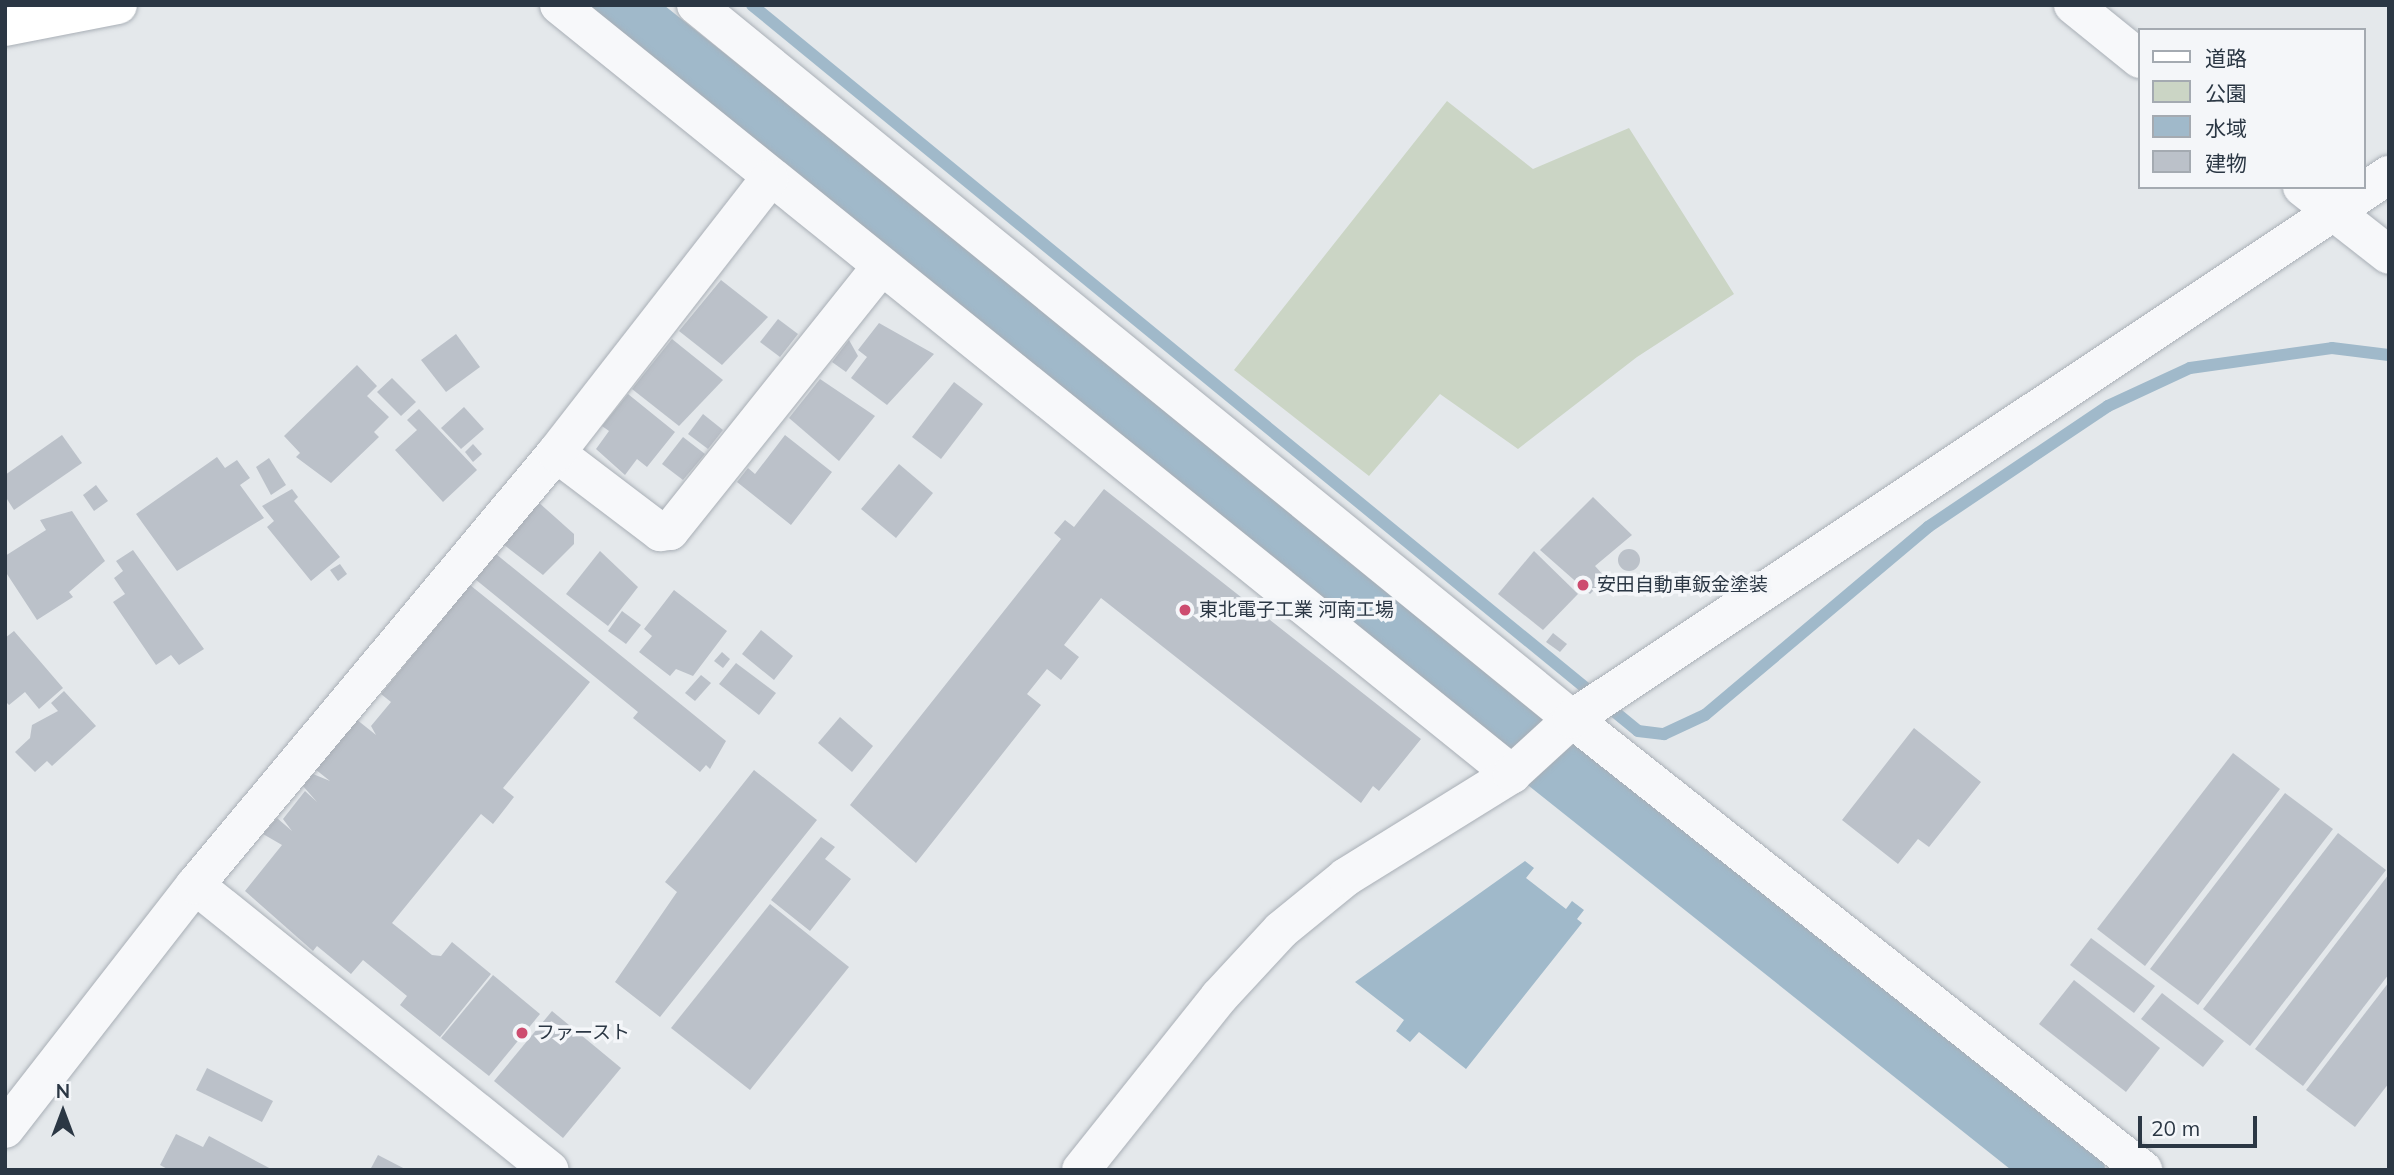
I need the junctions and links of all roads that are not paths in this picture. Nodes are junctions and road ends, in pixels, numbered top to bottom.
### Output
1 (118, 5) edge
2 (559, 5) edge
3 (696, 5) edge
4 (2073, 5) edge
5 (5, 27) edge
6 (2138, 56) edge
7 (2389, 175) edge
8 (769, 179) junction
9 (2305, 189) edge
10 (2334, 212) junction
11 (2389, 255) edge
12 (881, 267) junction
13 (556, 453) junction
14 (1573, 718) junction
15 (1512, 774) junction
16 (195, 885) junction
17 (5, 1129) edge
18 (550, 1170) edge
19 (1081, 1170) edge
20 (2143, 1170) edge

1 - 5 main road
2 - 8 street
3 - 14 street
4 - 6 street
7 - 10 street
8 - 12 street
8 - 13 street
9 - 10 street
10 - 11 street
10 - 14 street
12 - 13 street
12 - 15 street
13 - 16 street
14 - 15 street
14 - 20 street
15 - 19 street
16 - 17 street
16 - 18 street

